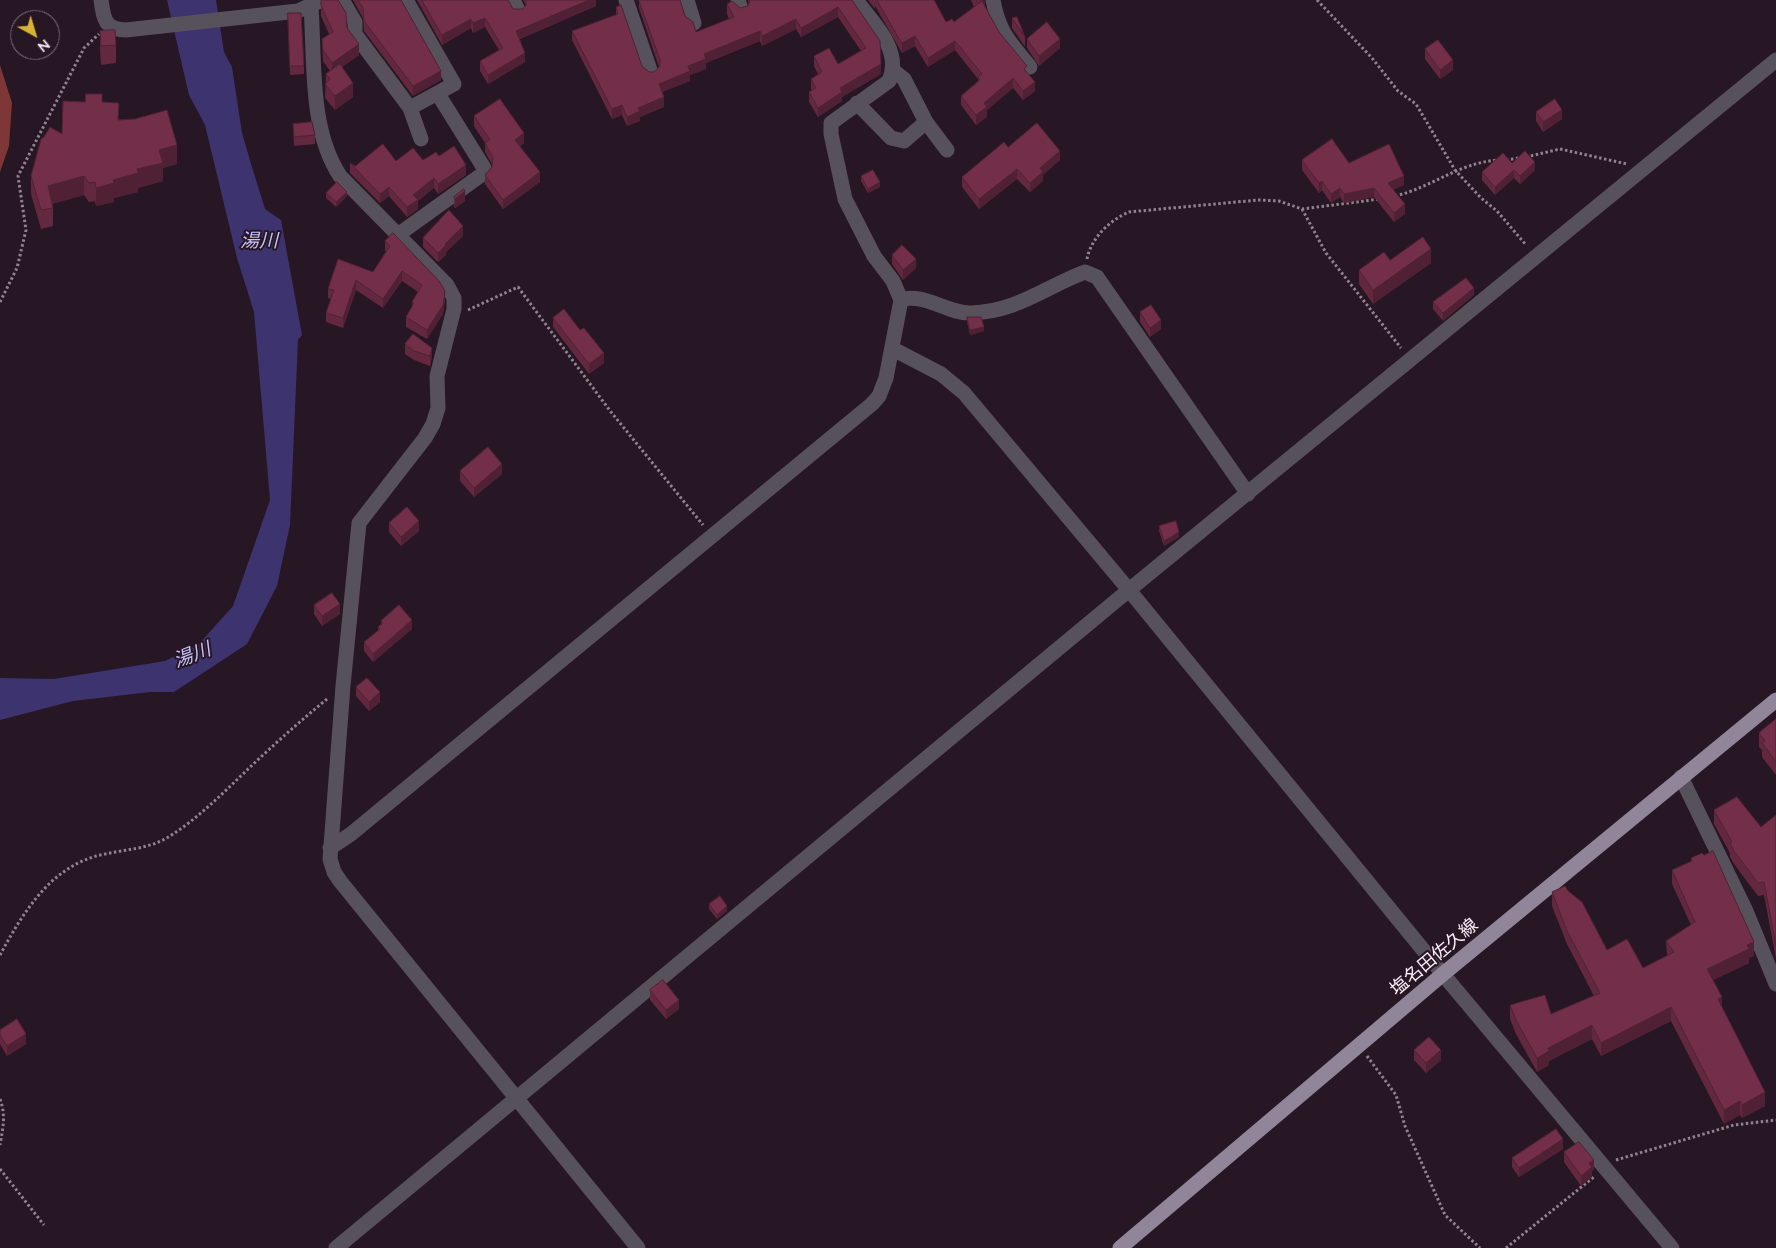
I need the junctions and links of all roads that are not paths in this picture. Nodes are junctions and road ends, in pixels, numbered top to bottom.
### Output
1 (101, 0) edge
2 (342, 0) edge
3 (406, 0) edge
4 (626, 0) edge
5 (687, 0) edge
6 (856, 0) edge
7 (993, 0) edge
8 (317, 3) edge
9 (694, 23) edge
10 (1776, 60) edge
11 (1030, 67) dead end
12 (894, 71) junction
13 (651, 73) edge
14 (438, 94) junction
15 (857, 103) junction
16 (410, 108) junction
17 (926, 122) junction
18 (422, 139) dead end
19 (947, 150) dead end
20 (399, 234) junction
21 (901, 300) junction
22 (893, 349) junction
23 (1248, 494) junction
24 (1129, 590) junction
25 (1776, 700) edge
26 (1681, 777) junction
27 (330, 848) junction
28 (1443, 974) junction
29 (1776, 984) edge
30 (516, 1099) junction
31 (336, 1248) edge
32 (638, 1248) edge
33 (1120, 1248) edge
34 (1672, 1248) edge

1 - 8 street
2 - 16 street
3 - 14 street
4 - 13 street
5 - 9 street
6 - 12 street
7 - 11 street
8 - 20 street
10 - 23 street
12 - 15 street
12 - 17 street
14 - 16 street
14 - 20 street
15 - 17 street
15 - 21 street
16 - 18 street
17 - 19 street
20 - 27 street
21 - 22 street
21 - 23 street
22 - 24 street
22 - 27 street
23 - 24 street
24 - 28 street
24 - 30 street
25 - 26 main road, 塩名田佐久線
26 - 28 main road, 塩名田佐久線
26 - 29 street
27 - 30 street
28 - 33 main road, 塩名田佐久線
28 - 34 street
30 - 31 street
30 - 32 street

